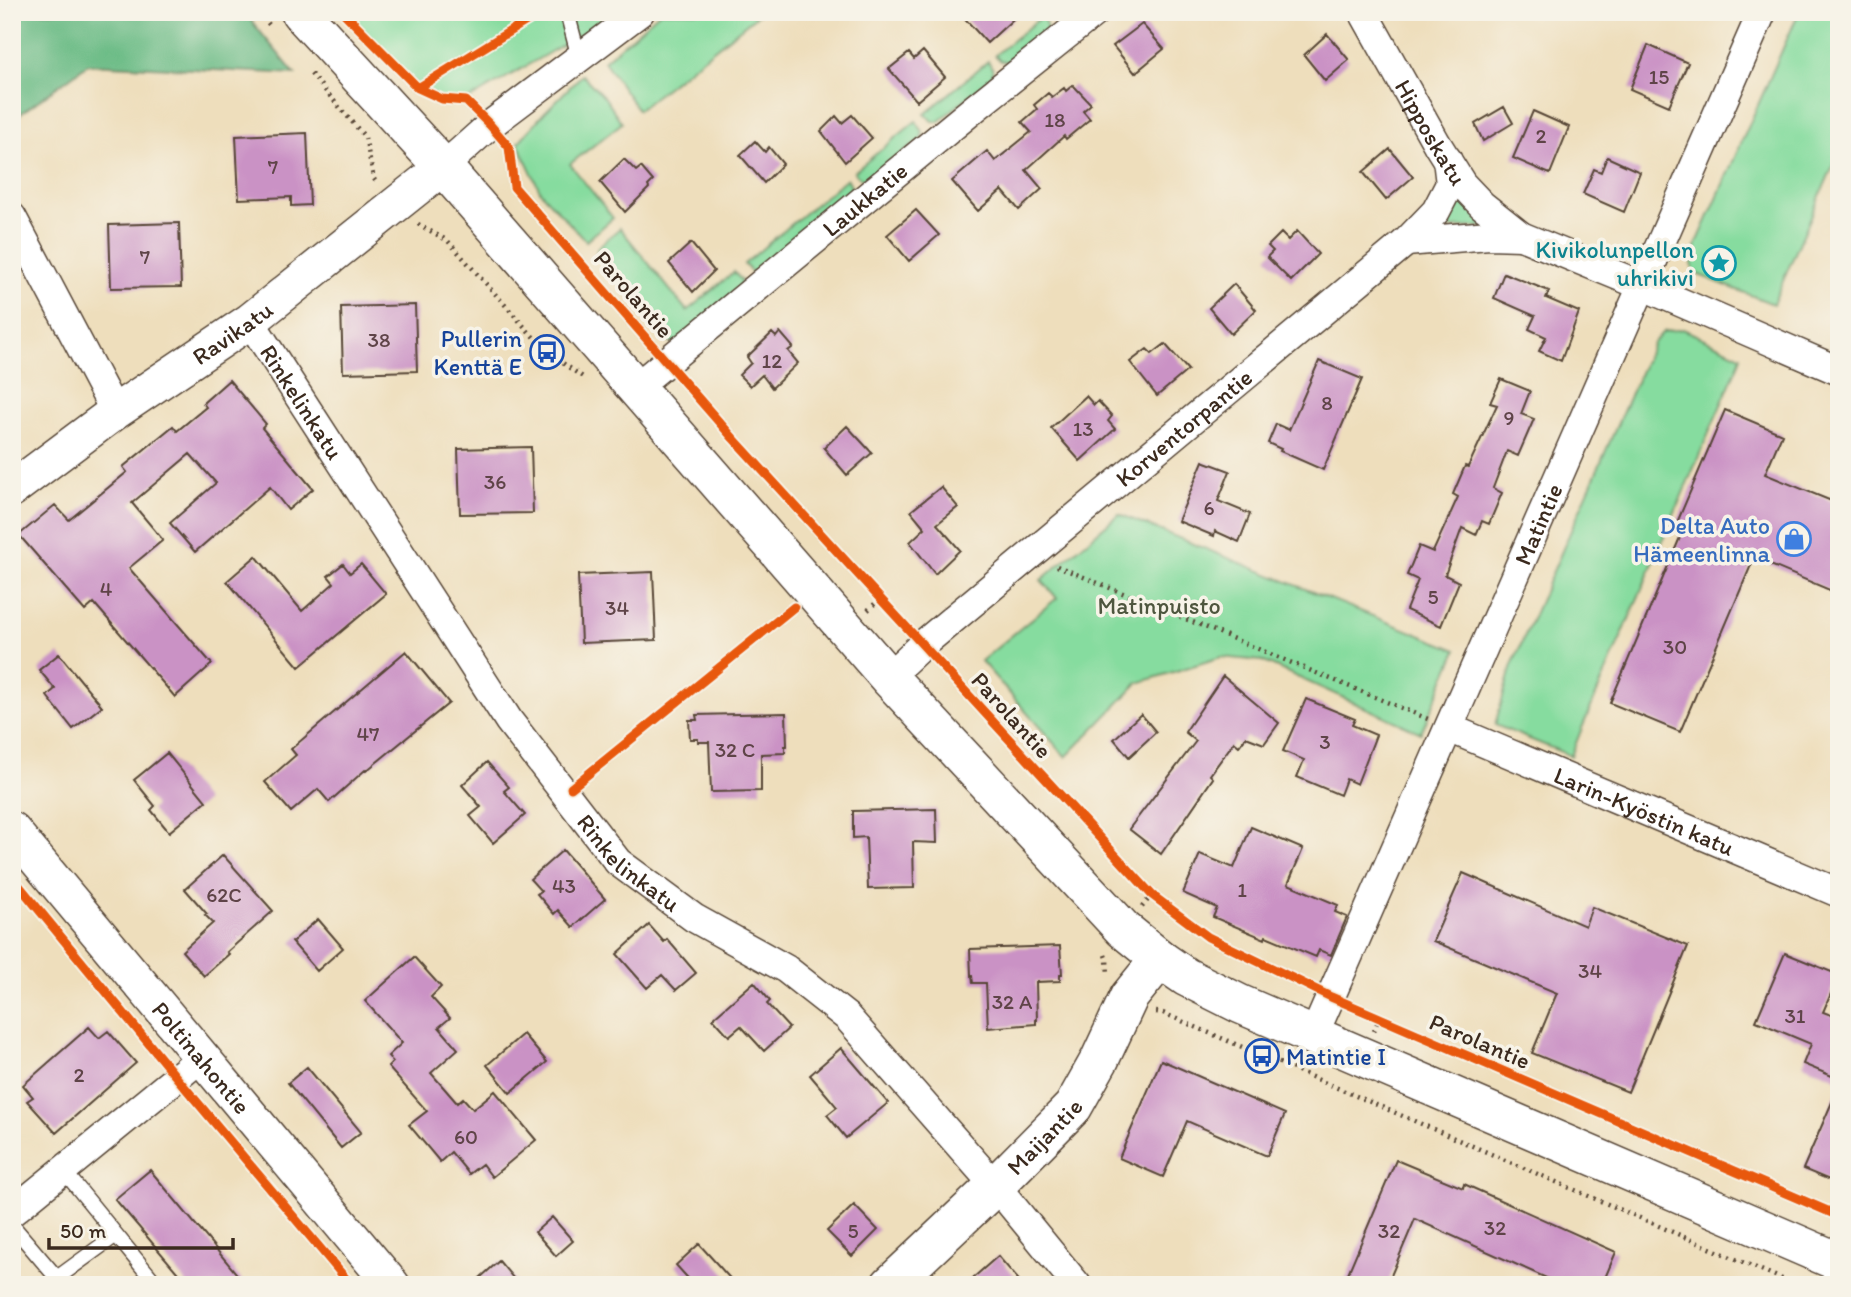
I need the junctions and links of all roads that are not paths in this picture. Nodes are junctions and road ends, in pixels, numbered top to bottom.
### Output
1 (300, 12) edge
2 (567, 12) edge
3 (640, 12) edge
4 (1095, 12) edge
5 (1363, 12) edge
6 (1762, 12) edge
7 (579, 58) junction
8 (1447, 159) junction
9 (443, 167) junction
10 (12, 217) edge
11 (1521, 236) junction
12 (1406, 242) junction
13 (1643, 286) junction
14 (250, 321) junction
15 (1839, 371) edge
16 (636, 387) junction
17 (115, 412) junction
18 (12, 489) edge
19 (888, 677) junction
20 (1449, 728) junction
21 (12, 830) edge
22 (1839, 892) edge
23 (1160, 959) junction
24 (1313, 1037) junction
25 (202, 1058) junction
26 (64, 1171) junction
27 (995, 1186) junction
28 (12, 1212) edge
29 (12, 1225) edge
30 (116, 1235) junction
31 (1839, 1262) edge
32 (157, 1285) edge
33 (392, 1285) edge
34 (890, 1285) edge
35 (1077, 1285) edge

1 - 9 main road
2 - 7 lane
3 - 7 street
4 - 16 street, Laukkatie
5 - 8 street, Hipposkatu
6 - 13 street, Matintie
7 - 9 street
8 - 11 street, Hipposkatu
8 - 12 street, Korventorpantie
9 - 14 street, Ravikatu
9 - 16 main road
10 - 17 street
11 - 12 street
11 - 13 street
12 - 19 street, Korventorpantie
13 - 15 street
13 - 20 street, Matintie
14 - 17 street, Ravikatu
14 - 27 street, Rinkelinkatu
16 - 19 main road
17 - 18 street, Ravikatu
19 - 23 main road
20 - 22 street, Larin-Kyöstin katu
20 - 24 street, Matintie
21 - 25 street, Poltinahontie
23 - 24 main road
23 - 27 main road, Maijantie
24 - 31 main road
25 - 26 street
25 - 33 street, Poltinahontie
26 - 28 street
26 - 30 lane
27 - 34 main road, Maijantie
27 - 35 street, Rinkelinkatu
29 - 30 lane
30 - 32 lane

